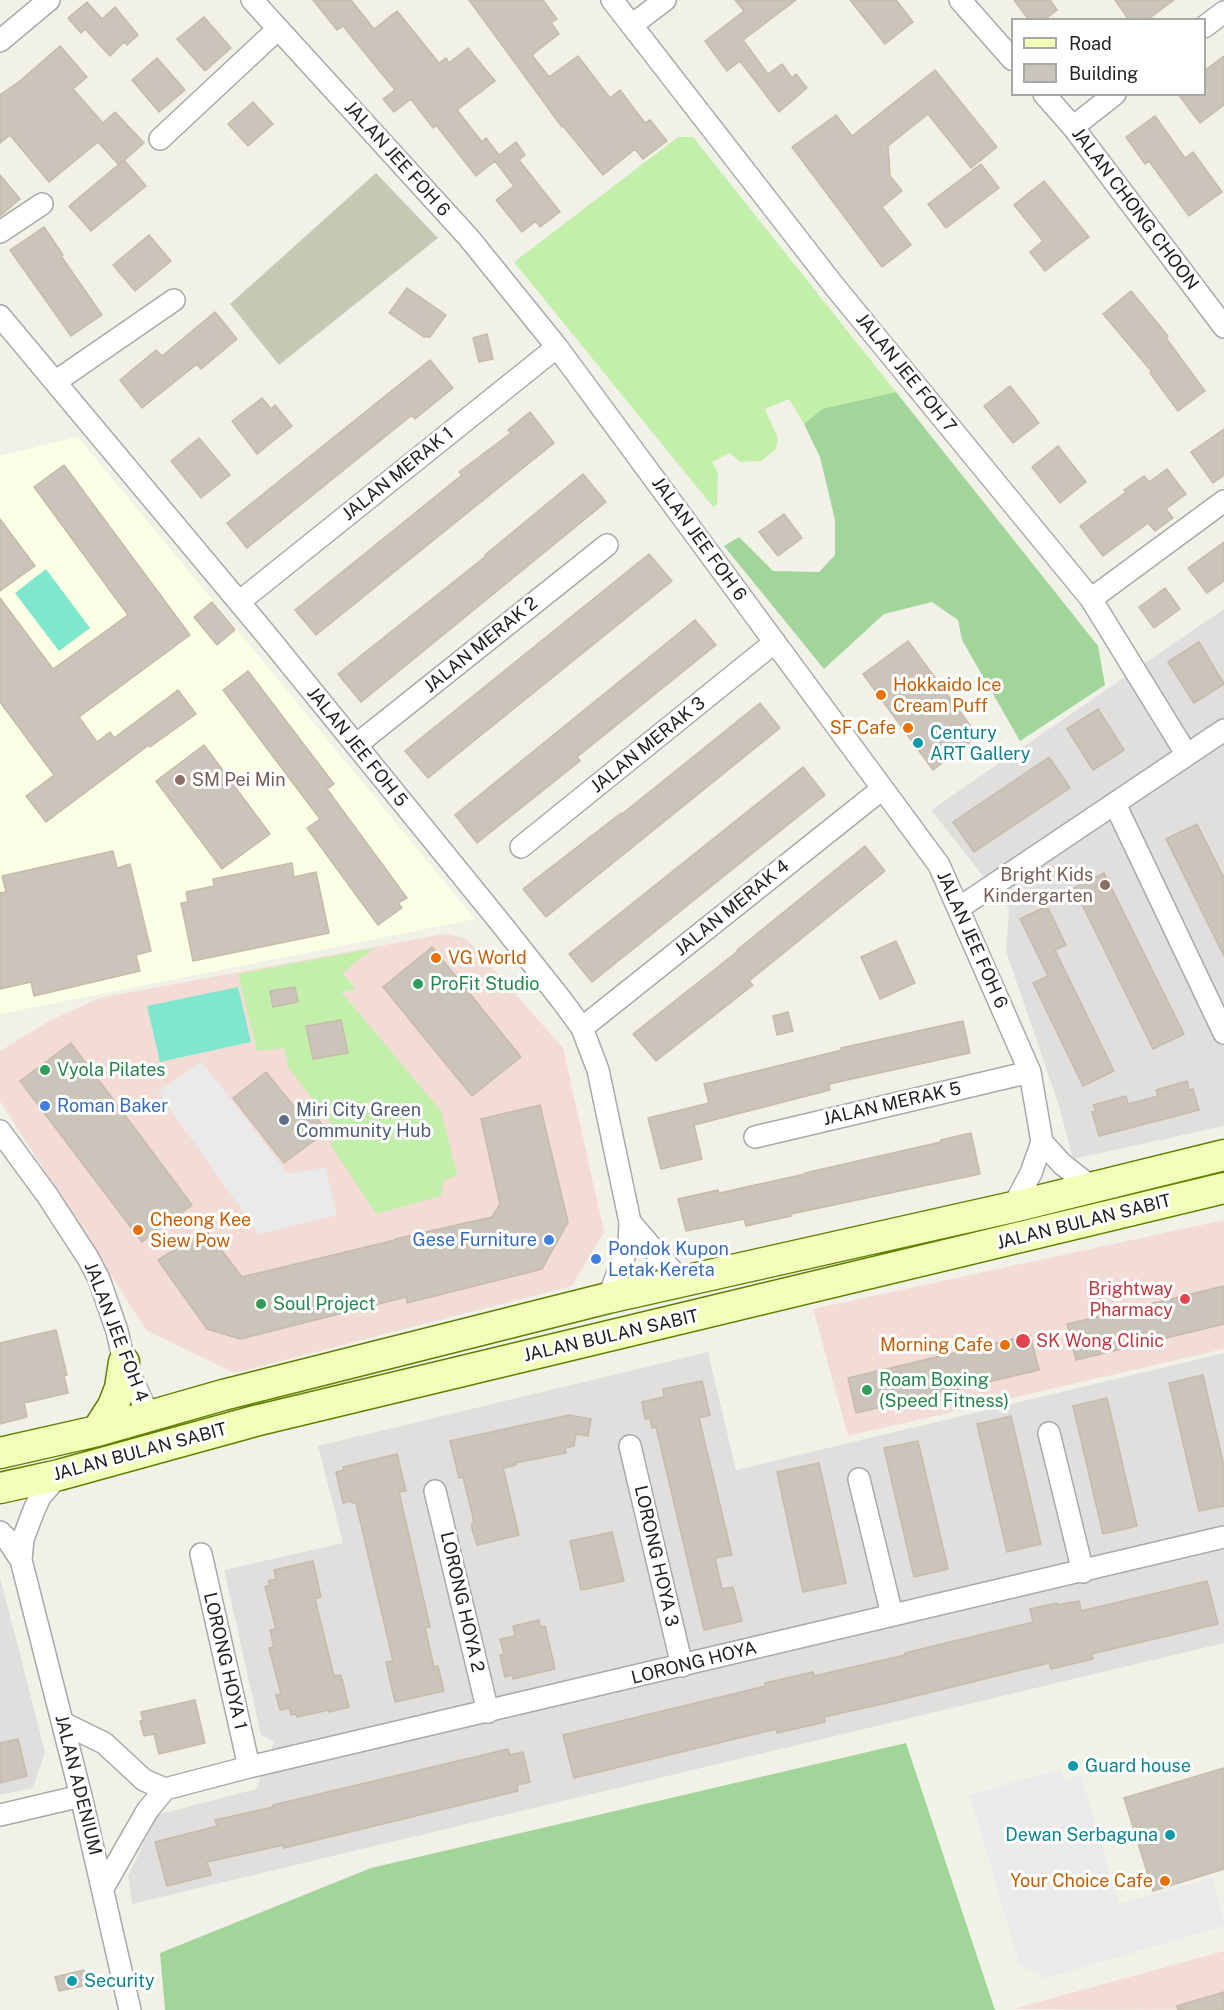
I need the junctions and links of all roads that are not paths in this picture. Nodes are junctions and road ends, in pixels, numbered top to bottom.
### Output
1 (49, 0) edge
2 (252, 0) edge
3 (612, 0) edge
4 (665, 0) edge
5 (960, 0) edge
6 (1224, 12) edge
7 (632, 25) junction
8 (1206, 26) edge
9 (278, 29) junction
10 (0, 41) edge
11 (1011, 58) edge
12 (1046, 96) edge
13 (1112, 96) edge
14 (1072, 127) junction
15 (160, 139) dead end
16 (42, 204) dead end
17 (0, 232) edge
18 (174, 300) dead end
19 (0, 316) edge
20 (1224, 327) edge
21 (557, 346) junction
22 (55, 382) junction
23 (1224, 501) edge
24 (607, 545) dead end
25 (1091, 599) junction
26 (239, 602) junction
27 (774, 642) junction
28 (1224, 730) edge
29 (356, 745) junction
30 (1187, 755) junction
31 (882, 789) junction
32 (1114, 804) junction
33 (522, 847) dead end
34 (959, 908) junction
35 (582, 1028) junction
36 (1224, 1033) edge
37 (1030, 1072) junction
38 (755, 1137) dead end
39 (1042, 1142) junction
40 (3, 1143) edge
41 (1224, 1155) edge
42 (1091, 1187) junction
43 (1224, 1188) edge
44 (1012, 1207) junction
45 (630, 1222) junction
46 (681, 1281) junction
47 (608, 1298) junction
48 (124, 1362) junction
49 (149, 1416) junction
50 (255, 1421) junction
51 (97, 1431) junction
52 (1049, 1433) dead end
53 (630, 1446) dead end
54 (0, 1453) edge
55 (59, 1475) junction
56 (859, 1479) dead end
57 (0, 1488) edge
58 (435, 1491) dead end
59 (0, 1532) edge
60 (1224, 1537) edge
61 (201, 1554) dead end
62 (21, 1560) junction
63 (1083, 1572) junction
64 (892, 1615) junction
65 (682, 1666) junction
66 (488, 1712) junction
67 (63, 1723) junction
68 (249, 1767) junction
69 (165, 1789) junction
70 (81, 1796) junction
71 (0, 1815) edge
72 (104, 1888) junction
73 (130, 2010) edge

1 - 10 street
2 - 9 street, JALAN JEE FOH 6
3 - 7 street, JALAN JEE FOH 7
4 - 7 street
5 - 11 street
6 - 8 street
7 - 25 street, JALAN JEE FOH 7
9 - 15 street
9 - 21 street, JALAN JEE FOH 6
12 - 14 street, JALAN CHONG CHOON
13 - 14 street
14 - 20 street, JALAN CHONG CHOON
16 - 17 street
18 - 22 street
19 - 22 street, JALAN JEE FOH 5
21 - 26 street, JALAN MERAK 1
21 - 27 street, JALAN JEE FOH 6
22 - 26 street, JALAN JEE FOH 5
23 - 25 street
24 - 29 street, JALAN MERAK 2
25 - 30 street, JALAN JEE FOH 7
26 - 29 street, JALAN JEE FOH 5
27 - 31 street, JALAN JEE FOH 6
27 - 33 street, JALAN MERAK 3
28 - 30 street
29 - 35 street, JALAN JEE FOH 5
30 - 32 street
31 - 34 street, JALAN JEE FOH 6
31 - 35 street, JALAN MERAK 4
32 - 34 street
32 - 36 street
34 - 37 street, JALAN JEE FOH 6
35 - 45 street, JALAN JEE FOH 5
37 - 38 street, JALAN MERAK 5
37 - 39 street, JALAN JEE FOH 6
39 - 42 street
39 - 44 street, JALAN JEE FOH 6
40 - 48 street, JALAN JEE FOH 4
41 - 42 main road, JALAN BULAN SABIT
42 - 44 main road, JALAN BULAN SABIT
43 - 50 main road, JALAN BULAN SABIT
44 - 46 main road, JALAN BULAN SABIT
45 - 46 street, JALAN JEE FOH 5
45 - 47 street, JALAN JEE FOH 5
46 - 47 main road, JALAN BULAN SABIT
47 - 49 main road, JALAN BULAN SABIT
48 - 49 street, JALAN JEE FOH 4
48 - 51 main road
49 - 50 main road
49 - 51 main road, JALAN BULAN SABIT
50 - 55 main road, JALAN BULAN SABIT
51 - 54 main road, JALAN BULAN SABIT
52 - 63 street
53 - 65 street, LORONG HOYA 3
55 - 57 main road, JALAN BULAN SABIT
55 - 62 street, JALAN ADENIUM
56 - 64 street
58 - 66 street, LORONG HOYA 2
59 - 62 street, JALAN ADENIUM
60 - 63 street, LORONG HOYA
61 - 68 street, LORONG HOYA 1
62 - 67 street, JALAN ADENIUM
63 - 64 street, LORONG HOYA
64 - 65 street, LORONG HOYA
65 - 66 street, LORONG HOYA
66 - 68 street, LORONG HOYA
67 - 69 street
67 - 70 street, JALAN ADENIUM
68 - 69 street, LORONG HOYA
69 - 72 street
70 - 71 street
70 - 72 street, JALAN ADENIUM
72 - 73 street, JALAN ADENIUM

